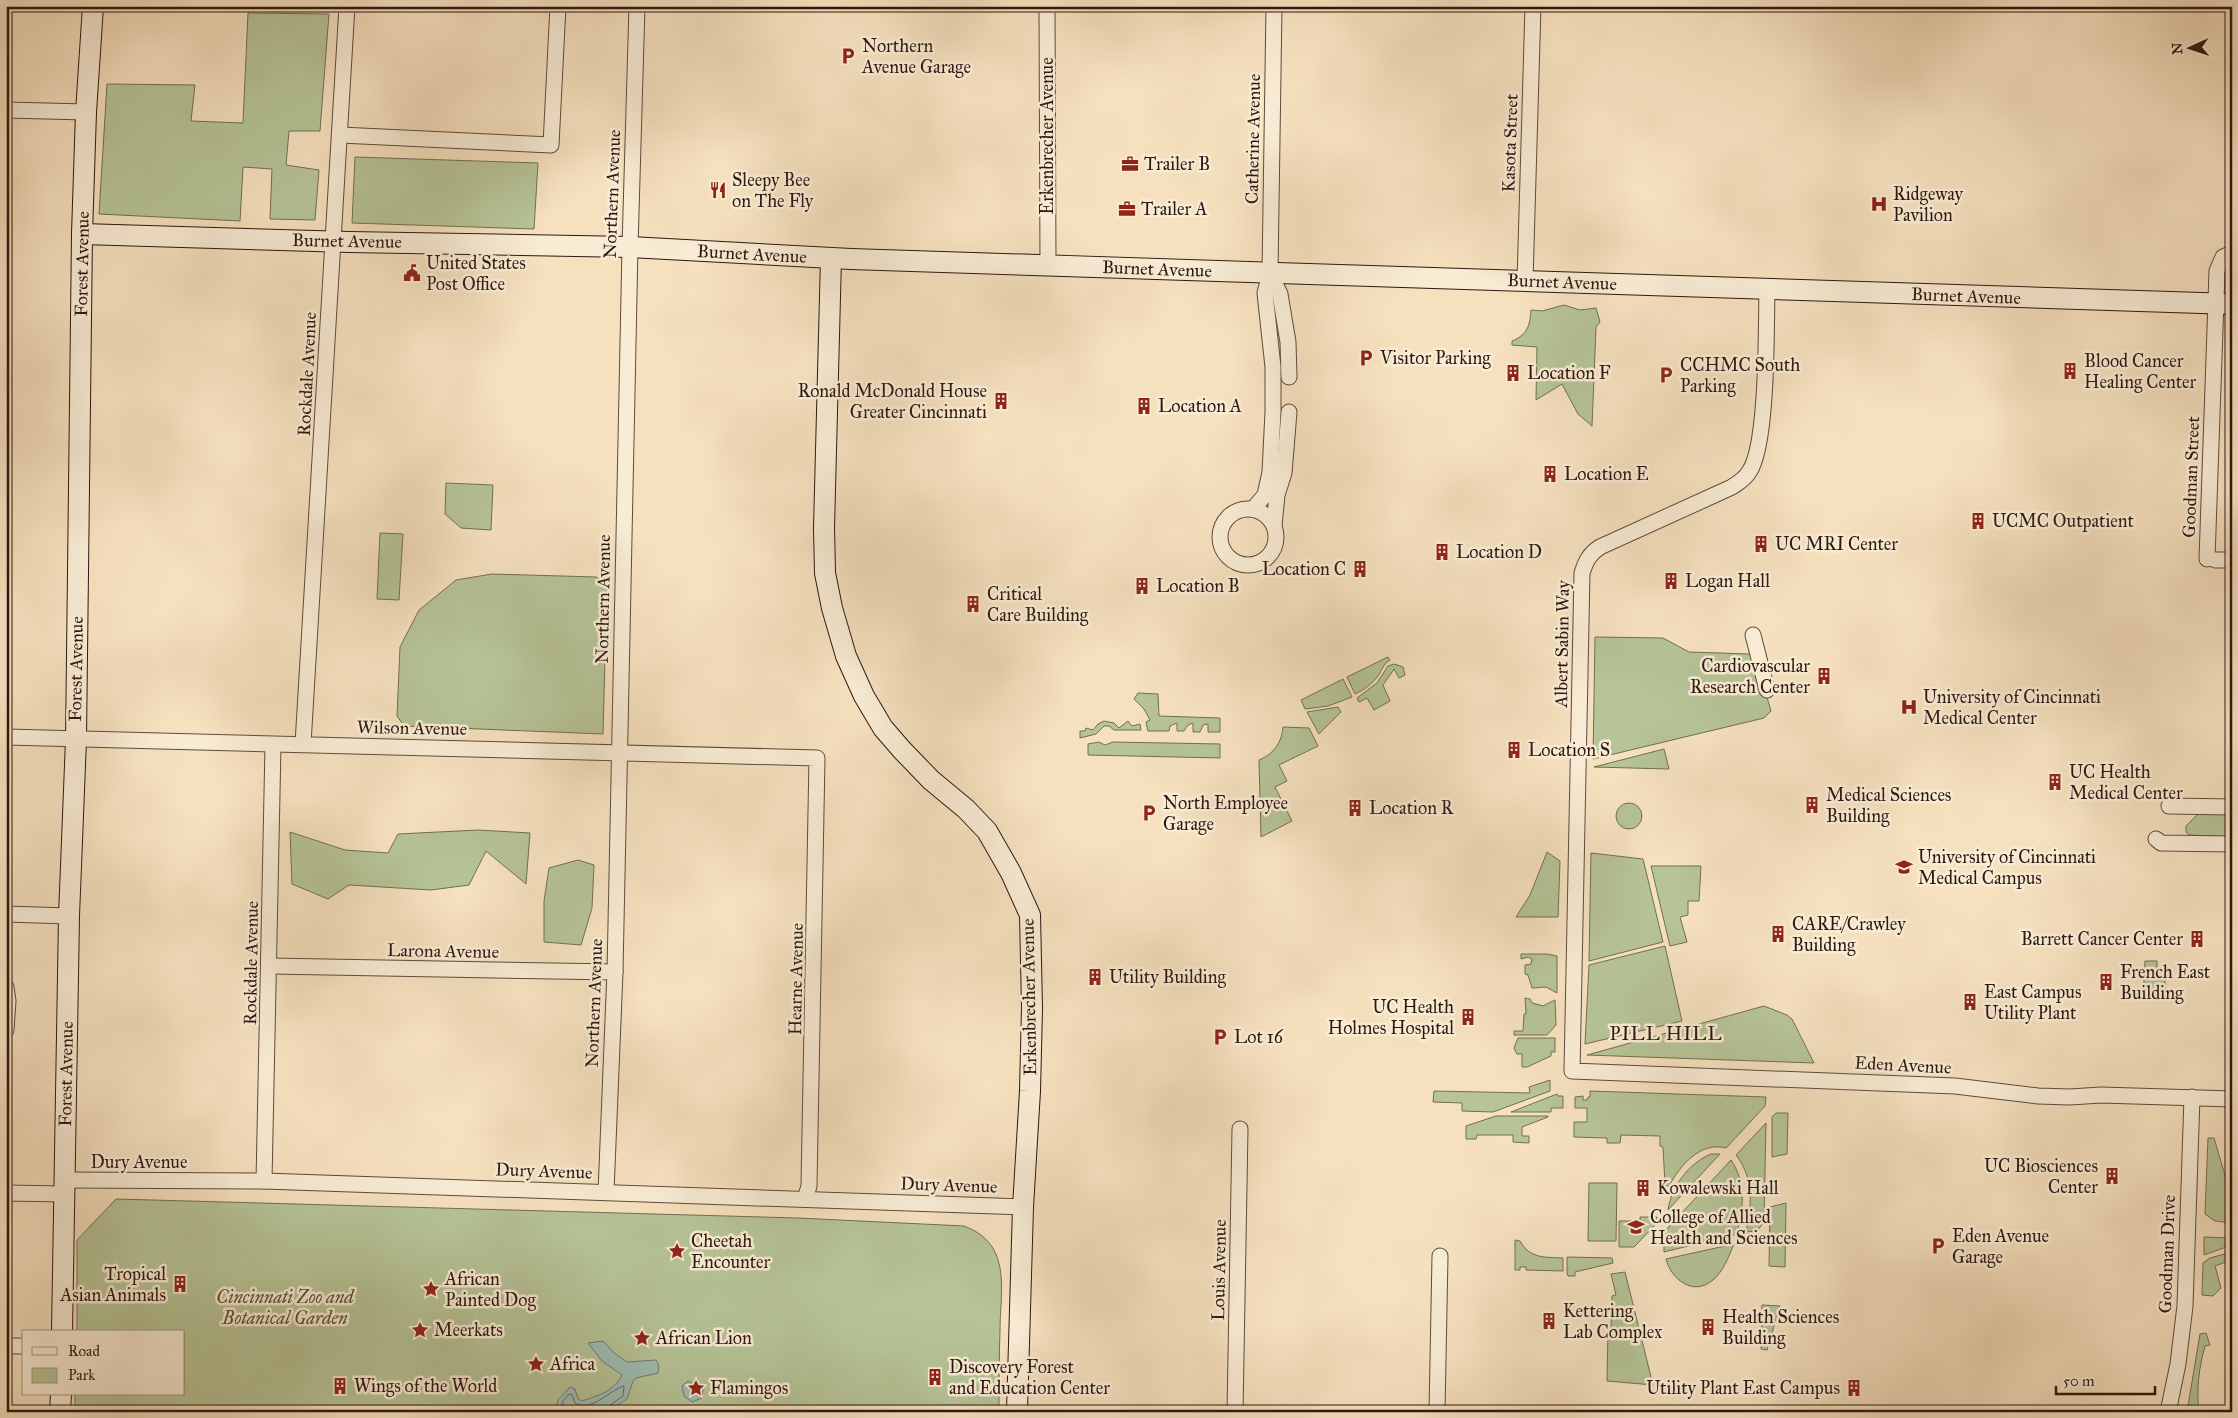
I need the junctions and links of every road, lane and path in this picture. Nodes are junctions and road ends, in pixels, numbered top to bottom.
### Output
1 (93, 6) edge
2 (347, 6) edge
3 (558, 6) edge
4 (637, 6) edge
5 (1047, 6) edge
6 (1274, 6) edge
7 (1533, 6) edge
8 (6, 110) edge
9 (86, 112) junction
10 (340, 135) junction
11 (82, 234) junction
12 (334, 242) junction
13 (630, 247) junction
14 (2232, 253) edge
15 (830, 258) junction
16 (1048, 265) junction
17 (1270, 273) junction
18 (1525, 281) junction
19 (1767, 290) junction
20 (2223, 304) edge
21 (1289, 377) dead end
22 (1289, 412) dead end
23 (1253, 509) junction
24 (1274, 526) junction
25 (2232, 560) edge
26 (1753, 635) dead end
27 (1767, 690) dead end
28 (6, 737) edge
29 (76, 740) junction
30 (303, 744) junction
31 (273, 745) junction
32 (619, 752) junction
33 (817, 758) joint
34 (2169, 806) dead end
35 (2232, 807) edge
36 (2156, 838) dead end
37 (2232, 844) edge
38 (6, 914) edge
39 (69, 916) junction
40 (270, 966) junction
41 (615, 972) junction
42 (6, 987) edge
43 (6, 1030) edge
44 (1572, 1071) joint
45 (2192, 1097) junction
46 (2232, 1099) edge
47 (1240, 1129) dead end
48 (264, 1181) junction
49 (64, 1187) junction
50 (606, 1192) junction
51 (6, 1193) edge
52 (804, 1199) junction
53 (1022, 1207) junction
54 (1440, 1256) dead end
55 (62, 1330) edge
56 (6, 1346) edge
57 (22, 1346) edge
58 (61, 1396) edge
59 (60, 1412) edge
60 (1017, 1412) edge
61 (1234, 1412) edge
62 (1437, 1412) edge
63 (2168, 1412) edge

1 - 9 street, Forest Avenue
2 - 10 street, Rockdale Avenue
3 - 10 street
4 - 13 street, Northern Avenue
5 - 16 street, Erkenbrecher Avenue
6 - 17 street, Catherine Avenue
7 - 18 street, Kasota Street
8 - 9 street
9 - 11 street, Forest Avenue
10 - 12 street, Rockdale Avenue
11 - 12 street, Burnet Avenue
11 - 29 street, Forest Avenue
12 - 13 street, Burnet Avenue
12 - 30 street, Rockdale Avenue
13 - 15 street, Burnet Avenue
13 - 32 street, Northern Avenue
14 - 20 street, Goodman Street
15 - 16 street, Burnet Avenue
15 - 53 street, Erkenbrecher Avenue
16 - 17 street, Burnet Avenue
17 - 18 street, Burnet Avenue
17 - 21 street, Catherine Avenue
17 - 23 street, Catherine Avenue
18 - 19 street, Burnet Avenue
19 - 20 street, Burnet Avenue
19 - 44 street, Albert Sabin Way
20 - 25 street, Goodman Street
22 - 24 street
23 - 24 street
23 - 24 street
26 - 27 street
28 - 29 street, Wilson Avenue
29 - 31 street, Wilson Avenue
29 - 39 street, Forest Avenue
30 - 31 street, Wilson Avenue
30 - 32 street, Wilson Avenue
31 - 40 street, Rockdale Avenue
32 - 33 street, Wilson Avenue
32 - 41 street, Northern Avenue
33 - 52 street, Hearne Avenue
34 - 35 street
36 - 37 street
38 - 39 street
39 - 49 street, Forest Avenue
40 - 41 street, Larona Avenue
40 - 48 street, Rockdale Avenue
41 - 50 street, Northern Avenue
42 - 43 street
44 - 45 street, Eden Avenue
45 - 46 street, Eden Avenue
45 - 63 street, Goodman Drive
47 - 61 street, Louis Avenue
48 - 49 street, Dury Avenue
48 - 50 street, Dury Avenue
49 - 51 street, Dury Avenue
49 - 55 street, Forest Avenue
50 - 52 street, Dury Avenue
52 - 53 street, Dury Avenue
53 - 60 street, Erkenbrecher Avenue
54 - 62 street
56 - 57 street
58 - 59 street

